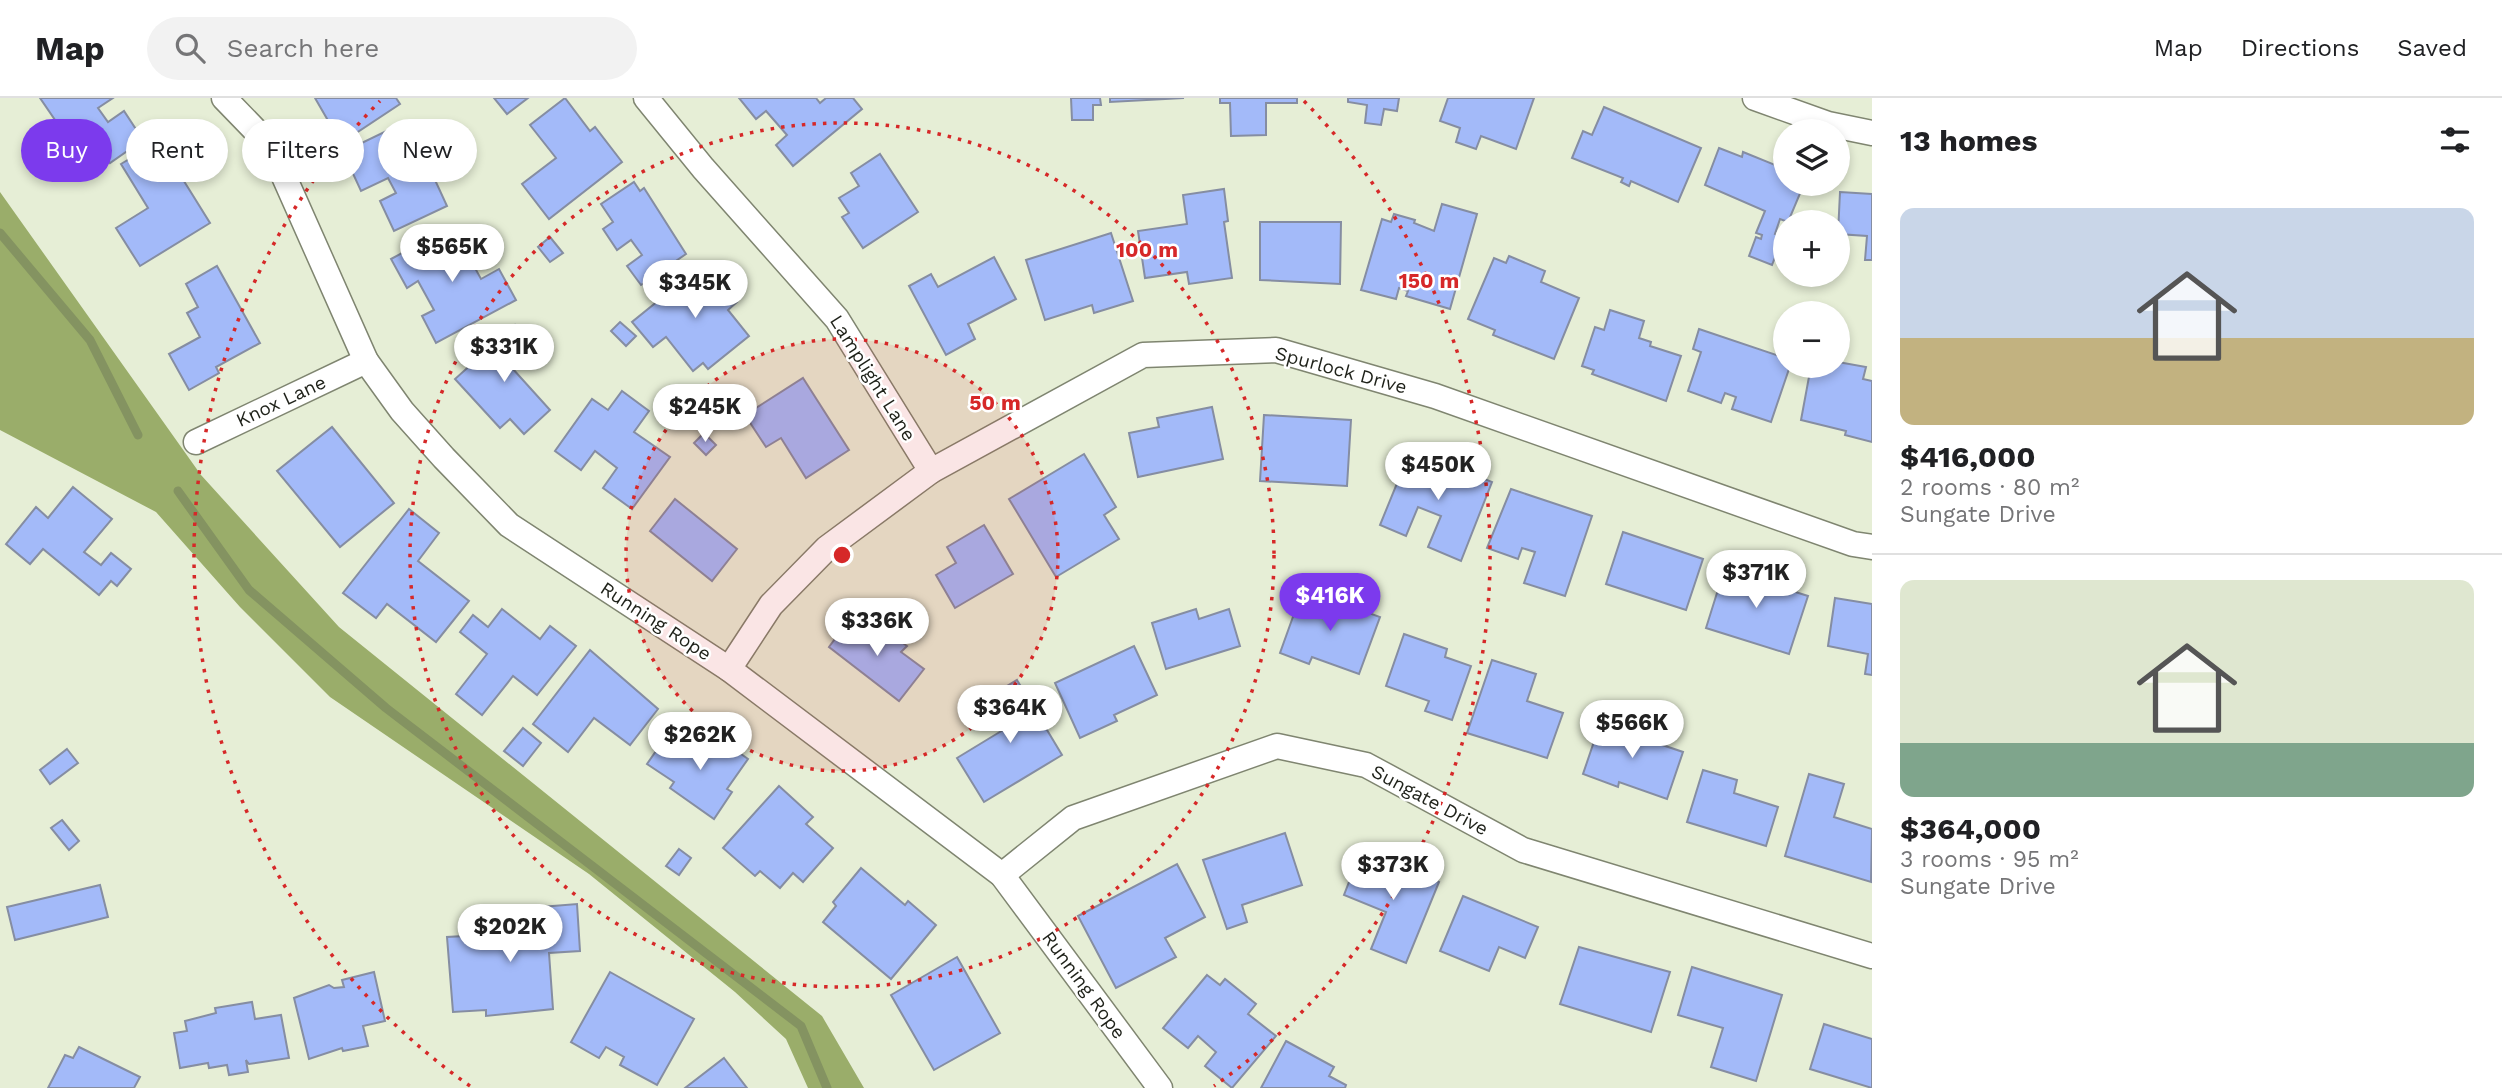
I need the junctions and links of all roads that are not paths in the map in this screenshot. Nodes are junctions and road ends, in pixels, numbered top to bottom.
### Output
1 (224, 98) edge
2 (646, 98) edge
3 (1755, 98) edge
4 (1872, 133) edge
5 (366, 361) junction
6 (196, 442) dead end
7 (931, 471) junction
8 (1872, 547) edge
9 (729, 669) junction
10 (1002, 875) junction
11 (1872, 956) edge
12 (1160, 1088) edge

1 - 5 street, Running Rope
2 - 7 street, Lamplight Lane
3 - 4 street
5 - 6 street, Knox Lane
5 - 9 street, Running Rope
7 - 8 street, Spurlock Drive
7 - 9 street, Spurlock Drive
9 - 10 street, Running Rope
10 - 11 street, Sungate Drive
10 - 12 street, Running Rope

